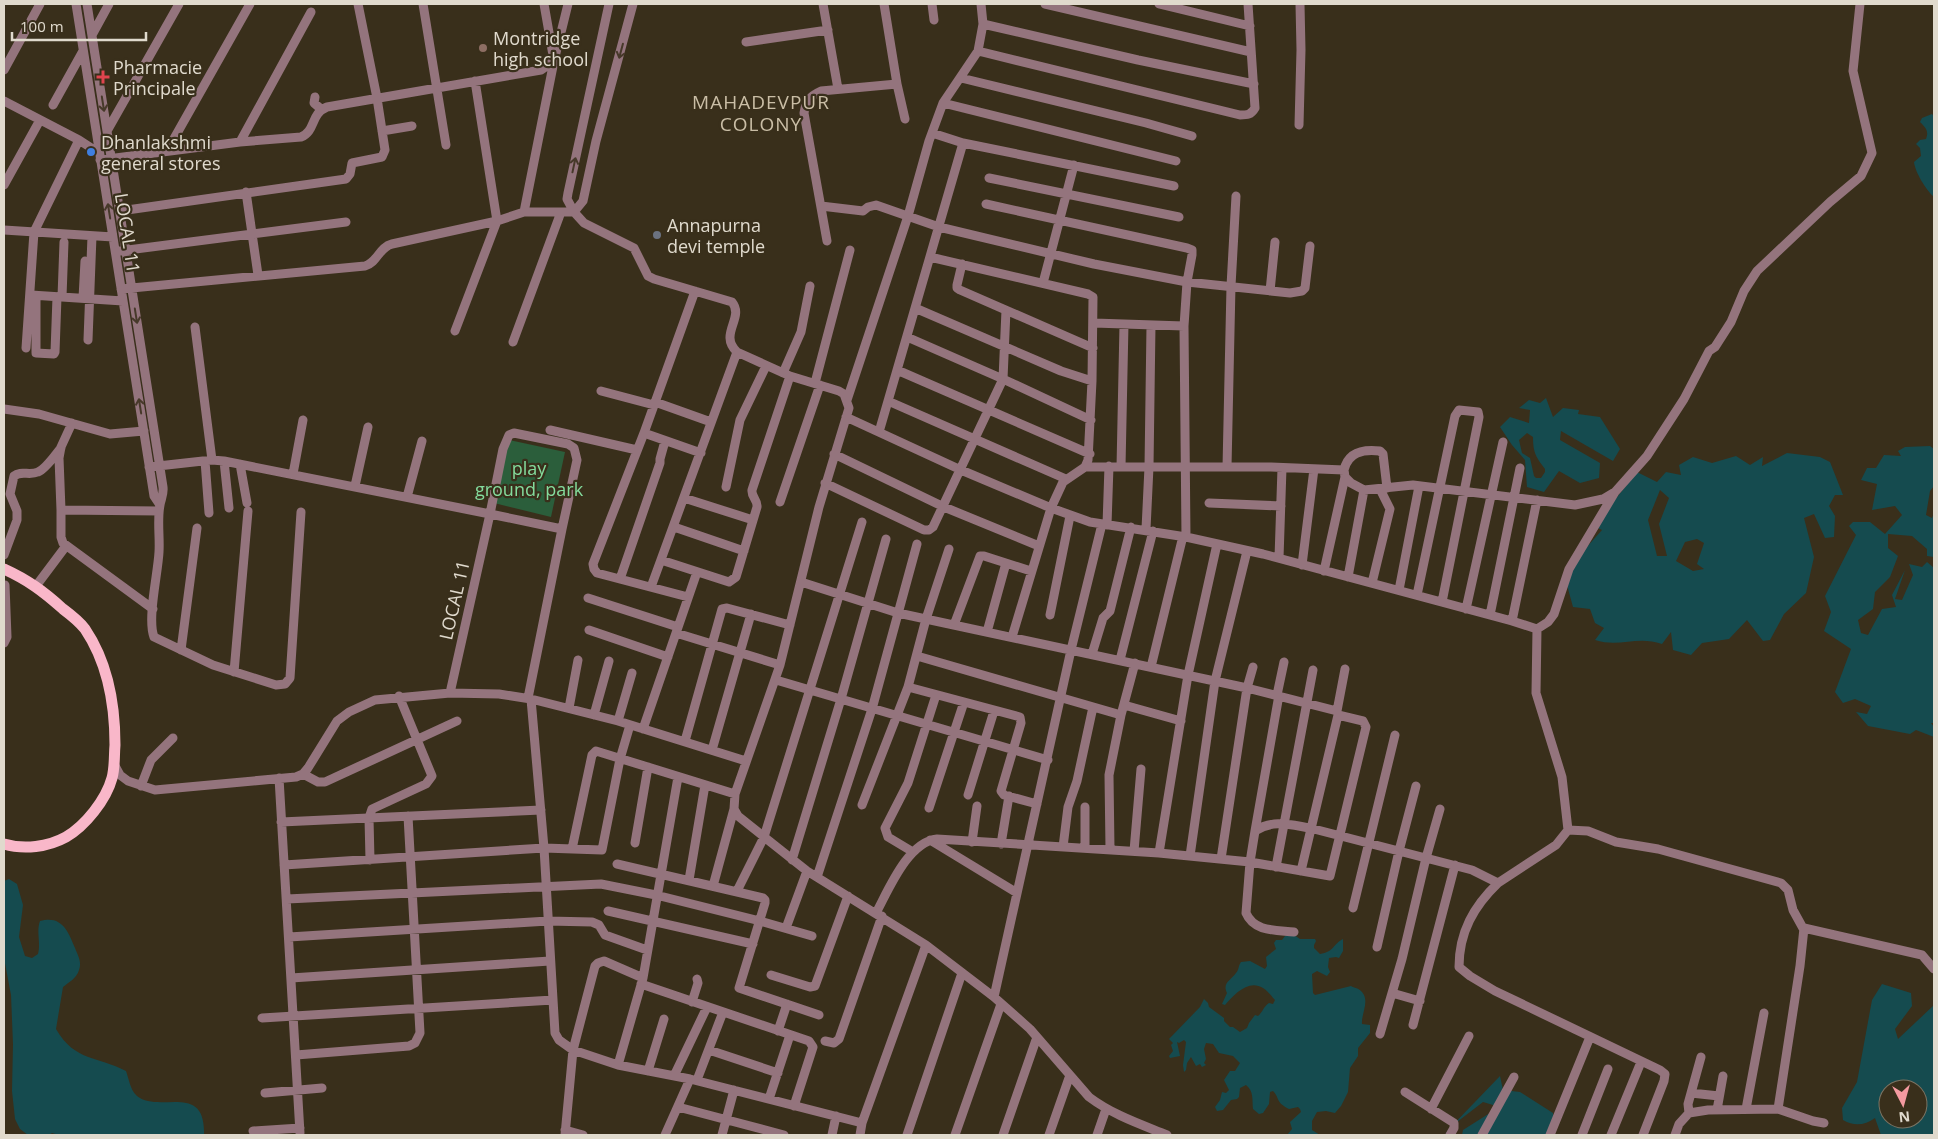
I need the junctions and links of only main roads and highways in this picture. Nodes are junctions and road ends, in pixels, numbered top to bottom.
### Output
1 (4, 569) edge
2 (4, 844) edge

1 - 2 main road

